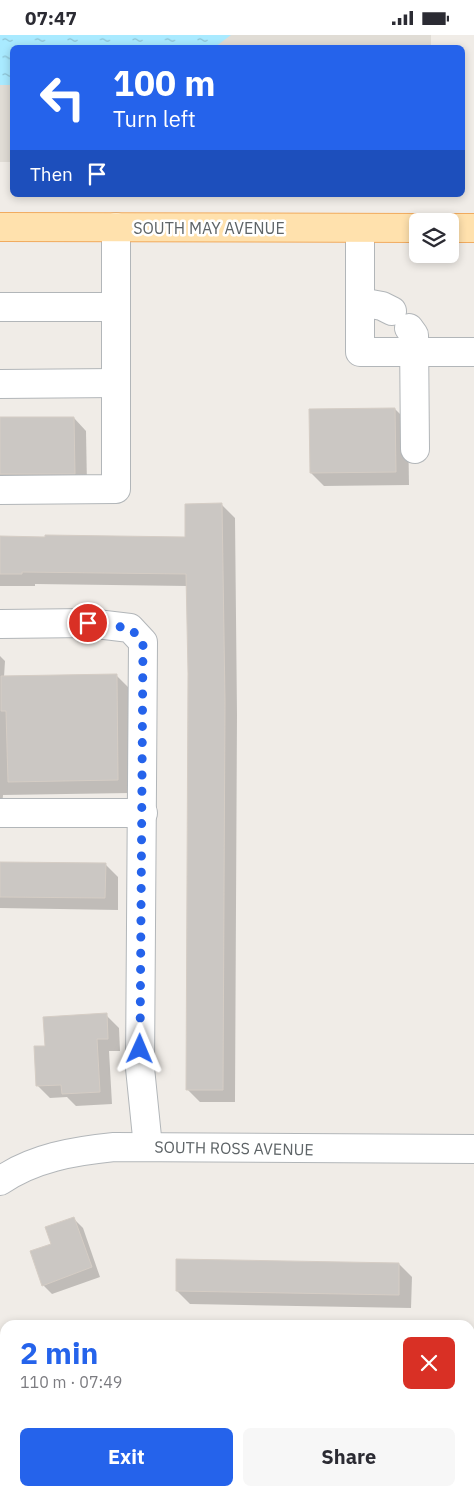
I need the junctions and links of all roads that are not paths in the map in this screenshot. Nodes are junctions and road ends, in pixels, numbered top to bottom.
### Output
1 (0, 227) edge
2 (116, 227) junction
3 (360, 228) junction
4 (409, 228) edge
5 (459, 228) edge
6 (474, 228) edge
7 (360, 302) junction
8 (0, 307) edge
9 (116, 307) junction
10 (405, 330) junction
11 (474, 352) edge
12 (116, 383) junction
13 (0, 385) edge
14 (415, 449) dead end
15 (0, 490) edge
16 (0, 624) edge
17 (0, 813) edge
18 (143, 813) junction
19 (148, 1147) junction
20 (474, 1149) edge
21 (0, 1181) edge

1 - 2 main road, SOUTH MAY AVENUE
2 - 3 main road, SOUTH MAY AVENUE
2 - 9 street
3 - 4 main road, SOUTH MAY AVENUE
3 - 7 street
5 - 6 main road
7 - 10 street
7 - 10 street
8 - 9 street
9 - 12 street
10 - 11 street
10 - 14 street
12 - 13 street
12 - 15 street
16 - 18 street
17 - 18 street
18 - 19 street
19 - 20 street, SOUTH ROSS AVENUE
19 - 21 street, SOUTH ROSS AVENUE

